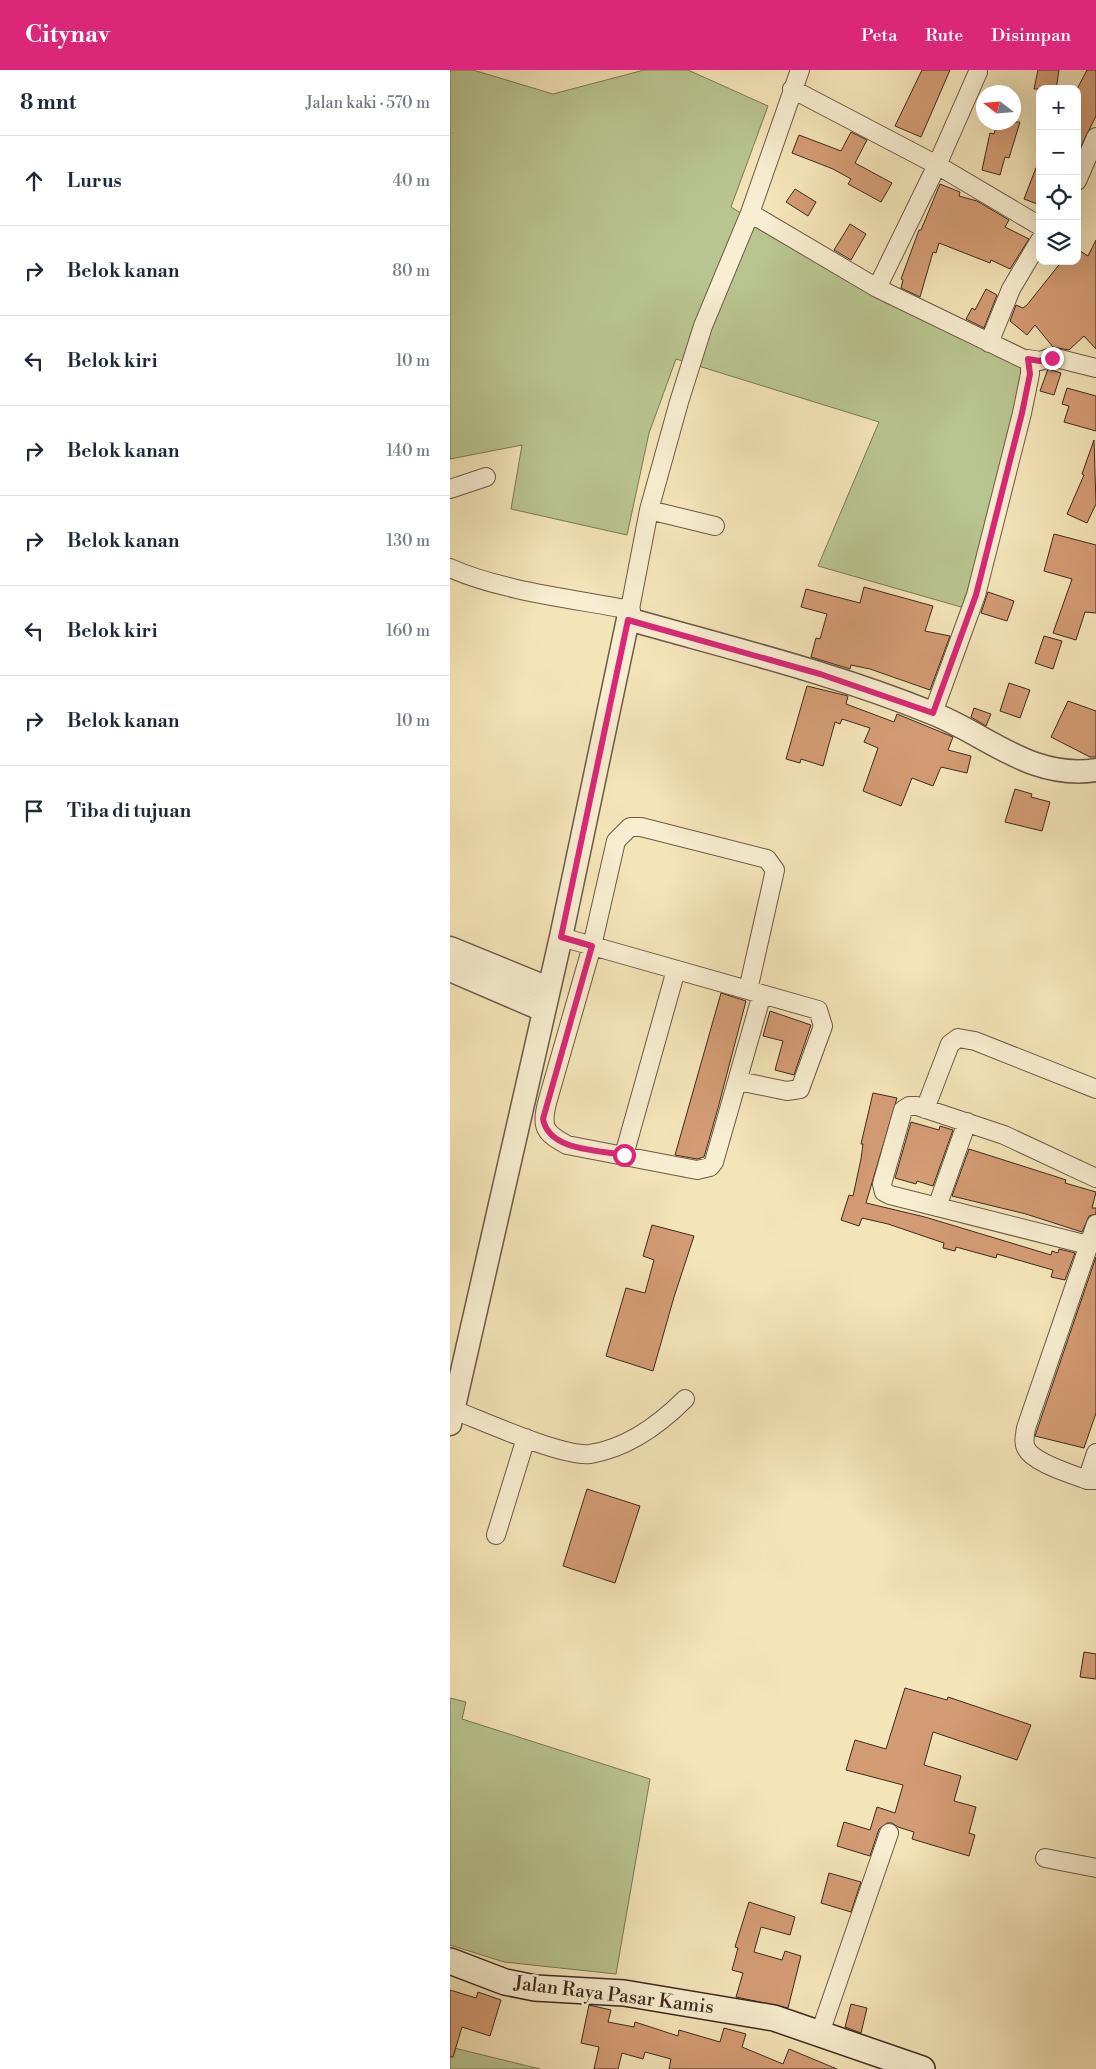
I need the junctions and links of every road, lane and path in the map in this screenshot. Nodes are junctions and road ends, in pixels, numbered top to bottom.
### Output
1 (800, 70) edge
2 (978, 72) dead end
3 (792, 89) junction
4 (1096, 137) edge
5 (1092, 158) edge
6 (937, 165) junction
7 (1081, 175) edge
8 (750, 213) junction
9 (1036, 224) edge
10 (1036, 247) edge
11 (877, 288) junction
12 (988, 343) junction
13 (1028, 359) junction
14 (1096, 368) edge
15 (486, 477) dead end
16 (450, 489) edge
17 (649, 510) junction
18 (715, 526) dead end
19 (450, 568) edge
20 (630, 615) junction
21 (933, 713) junction
22 (1096, 770) edge
23 (561, 937) junction
24 (592, 946) junction
25 (450, 948) edge
26 (450, 970) edge
27 (676, 970) junction
28 (548, 988) junction
29 (755, 992) junction
30 (543, 1010) junction
31 (738, 1081) junction
32 (1096, 1089) edge
33 (924, 1109) junction
34 (967, 1122) junction
35 (624, 1155) junction
36 (1096, 1178) edge
37 (937, 1207) junction
38 (1096, 1224) edge
39 (1088, 1245) junction
40 (685, 1398) dead end
41 (452, 1417) edge
42 (526, 1438) junction
43 (1096, 1453) edge
44 (1092, 1480) edge
45 (496, 1535) dead end
46 (888, 1833) dead end
47 (1045, 1858) dead end
48 (1096, 1868) edge
49 (450, 1961) edge
50 (820, 2033) junction
51 (922, 2069) edge

1 - 3 street
2 - 6 street
3 - 6 street
3 - 8 street
4 - 5 street
5 - 7 street
6 - 9 street
6 - 11 street
8 - 11 street
8 - 17 street
10 - 12 street
11 - 12 street
12 - 13 street
13 - 14 street
13 - 21 street
15 - 16 street
17 - 18 street
17 - 20 street
19 - 20 street
20 - 21 street
20 - 23 street
21 - 22 street
23 - 24 street
23 - 28 street
24 - 27 street
24 - 29 street
24 - 35 street
25 - 28 street
26 - 30 street
27 - 29 street
27 - 35 street
28 - 30 street
29 - 31 street
29 - 31 street
30 - 41 street
31 - 35 street
32 - 33 street
33 - 34 street
33 - 37 street
34 - 36 street
34 - 37 street
37 - 39 street
38 - 39 street
39 - 44 street
40 - 42 street
41 - 42 street
42 - 45 street
43 - 44 street
46 - 50 street
47 - 48 street
49 - 50 main road, Jalan Raya Pasar Kamis
50 - 51 main road, Jalan Raya Pasar Kamis

